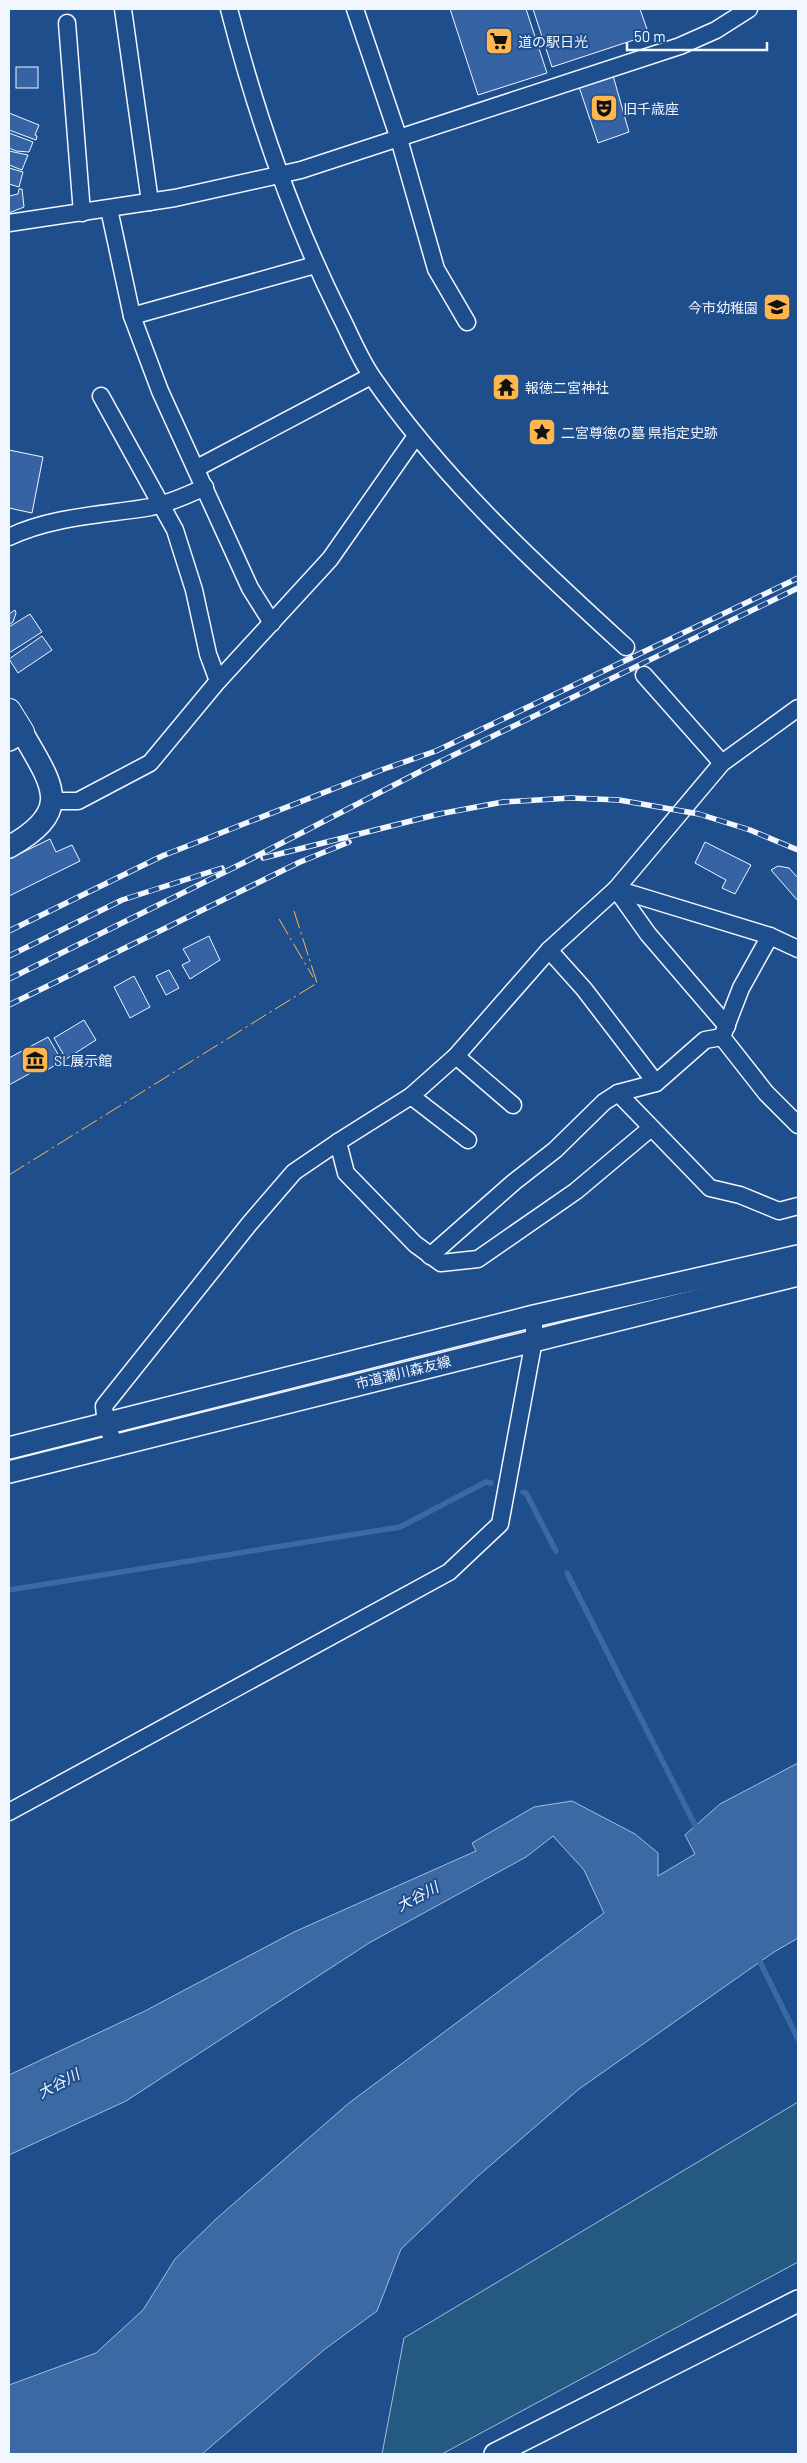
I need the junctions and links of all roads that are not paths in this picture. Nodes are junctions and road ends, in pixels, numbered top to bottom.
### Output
1 (123, 9) edge
2 (229, 9) edge
3 (355, 9) edge
4 (749, 9) edge
5 (67, 23) dead end
6 (399, 139) junction
7 (279, 175) junction
8 (150, 202) junction
9 (109, 209) junction
10 (82, 213) junction
11 (9, 223) edge
12 (315, 265) junction
13 (132, 316) junction
14 (467, 322) dead end
15 (371, 376) junction
16 (101, 396) dead end
17 (416, 436) junction
18 (197, 468) junction
19 (205, 487) junction
20 (161, 504) junction
21 (9, 537) edge
22 (272, 623) junction
23 (626, 647) tunnel mouth
24 (644, 675) tunnel mouth
25 (218, 681) junction
26 (798, 708) edge
27 (9, 711) edge
28 (15, 736) edge
29 (722, 763) junction
30 (52, 801) junction
31 (9, 847) edge
32 (616, 889) junction
33 (770, 936) junction
34 (798, 949) edge
35 (550, 950) junction
36 (724, 1032) junction
37 (456, 1056) junction
38 (656, 1084) junction
39 (618, 1093) junction
40 (411, 1096) junction
41 (514, 1105) dead end
42 (798, 1125) edge
43 (651, 1128) junction
44 (468, 1140) dead end
45 (338, 1142) junction
46 (798, 1206) edge
47 (430, 1256) junction
48 (798, 1256) edge
49 (798, 1275) edge
50 (534, 1316) junction
51 (534, 1340) junction
52 (106, 1425) junction
53 (115, 1444) junction
54 (9, 1448) edge
55 (9, 1472) edge
56 (9, 1812) edge
57 (798, 2301) edge
58 (495, 2454) edge

1 - 8 street
2 - 7 street
3 - 6 street
4 - 6 street
5 - 10 street
6 - 7 street
6 - 14 street
7 - 8 street
7 - 12 street
8 - 9 street
9 - 10 street
9 - 13 street
10 - 11 street
12 - 13 street
12 - 15 street
13 - 18 street
15 - 17 street
15 - 18 street
16 - 20 street
17 - 22 street
17 - 23 street
18 - 19 street
19 - 20 street
19 - 22 street
20 - 21 street
20 - 25 street
22 - 25 street
24 - 29 street
25 - 30 street
26 - 29 street
27 - 28 main road
28 - 30 street
29 - 32 street
30 - 31 street
32 - 33 street
32 - 35 street
32 - 36 street
33 - 34 street
33 - 36 street
35 - 37 street
35 - 38 street
36 - 38 street
36 - 42 street
37 - 40 street
37 - 41 street
38 - 39 street
39 - 43 street
39 - 47 street
40 - 44 street
40 - 45 street
43 - 46 street
43 - 47 street
45 - 47 street
45 - 52 street
48 - 50 street, 市道瀬川森友線
49 - 51 street, 市道瀬川森友線
50 - 51 street
50 - 52 street, 市道瀬川森友線
51 - 53 street, 市道瀬川森友線
51 - 56 street
52 - 53 street
52 - 54 street, 市道瀬川森友線
53 - 55 street, 市道瀬川森友線
57 - 58 street

